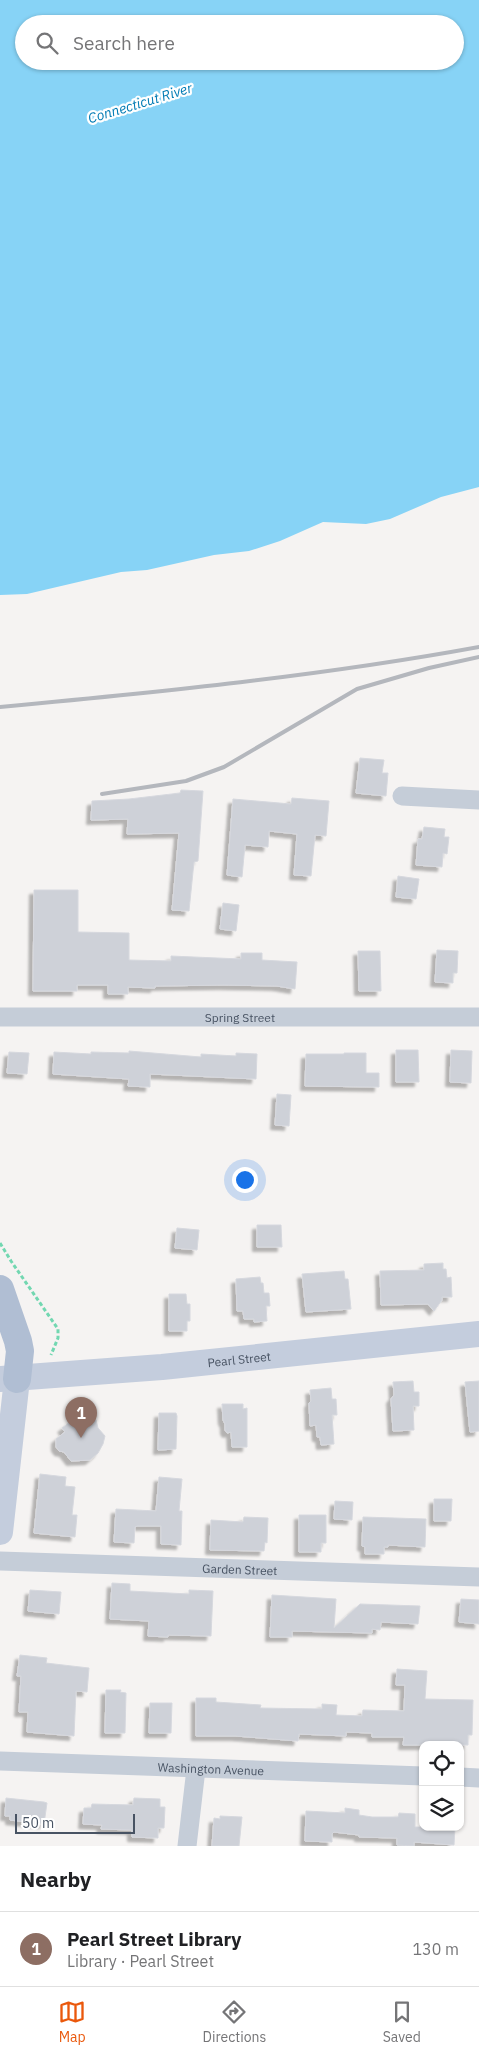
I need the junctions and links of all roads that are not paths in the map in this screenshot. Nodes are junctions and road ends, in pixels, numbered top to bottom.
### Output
1 (402, 796) dead end
2 (479, 800) edge
3 (0, 1017) edge
4 (479, 1017) edge
5 (0, 1289) edge
6 (479, 1334) edge
7 (9, 1379) edge
8 (0, 1532) edge
9 (0, 1561) edge
10 (479, 1577) edge
11 (0, 1761) edge
12 (196, 1769) junction
13 (419, 1776) edge
14 (464, 1777) edge
15 (479, 1778) edge
16 (186, 1846) edge

1 - 2 street
3 - 4 street, Spring Street
5 - 7 main road
6 - 7 street, Pearl Street
7 - 8 street
9 - 10 street, Garden Street
11 - 12 street, Washington Avenue
12 - 13 street, Washington Avenue
12 - 16 street
14 - 15 street

